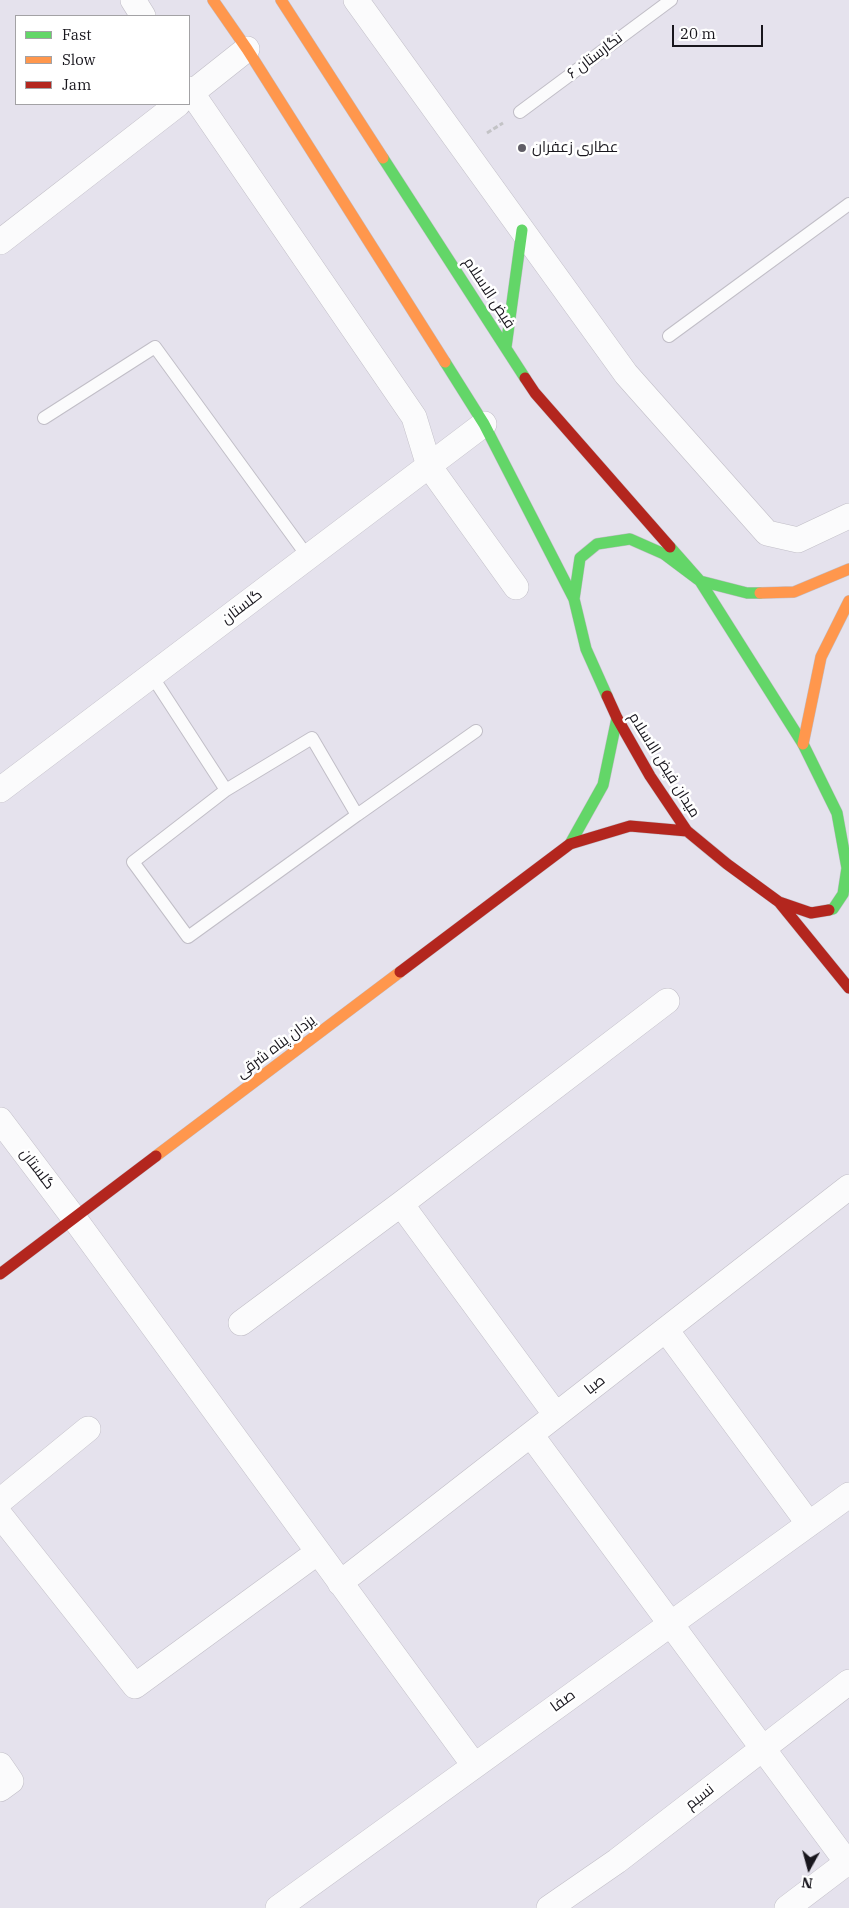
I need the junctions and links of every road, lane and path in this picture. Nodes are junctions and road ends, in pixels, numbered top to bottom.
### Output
1 (133, 0) edge
2 (213, 0) edge
3 (281, 0) edge
4 (356, 0) edge
5 (670, 0) edge
6 (142, 15) edge
7 (248, 49) junction
8 (190, 93) edge
9 (190, 99) edge
10 (174, 105) edge
11 (520, 112) joint
12 (462, 148) junction
13 (849, 204) edge
14 (522, 230) junction
15 (0, 242) edge
16 (668, 336) dead end
17 (506, 347) junction
18 (44, 418) dead end
19 (484, 424) junction
20 (429, 466) junction
21 (849, 516) edge
22 (308, 557) junction
23 (849, 569) edge
24 (700, 581) junction
25 (516, 587) dead end
26 (574, 599) junction
27 (849, 601) edge
28 (152, 676) junction
29 (617, 718) junction
30 (476, 731) dead end
31 (803, 744) junction
32 (0, 790) edge
33 (226, 790) junction
34 (357, 815) junction
35 (688, 831) junction
36 (570, 844) junction
37 (848, 871) edge
38 (779, 902) junction
39 (849, 988) edge
40 (667, 1001) dead end
41 (0, 1120) edge
42 (849, 1188) edge
43 (401, 1204) junction
44 (74, 1218) junction
45 (0, 1274) edge
46 (241, 1323) dead end
47 (666, 1330) junction
48 (556, 1415) junction
49 (88, 1429) dead end
50 (531, 1435) junction
51 (849, 1495) edge
52 (0, 1501) edge
53 (0, 1515) edge
54 (809, 1524) junction
55 (318, 1552) junction
56 (340, 1583) junction
57 (671, 1624) junction
58 (849, 1682) edge
59 (763, 1748) junction
60 (0, 1765) edge
61 (474, 1765) junction
62 (0, 1789) edge
63 (848, 1863) edge
64 (278, 1908) edge
65 (549, 1908) edge
66 (786, 1908) edge

1 - 6 street
2 - 7 main road
3 - 17 main road, فیض الاسلام
4 - 12 street
5 - 11 lane, نگارستان ۶
7 - 8 street
7 - 19 main road
9 - 20 street
10 - 15 street
11 - 12 path
12 - 14 street
13 - 16 lane
14 - 17 main road
14 - 21 street
17 - 24 main road, فیض الاسلام
18 - 22 lane
19 - 20 street, گلستان
19 - 26 main road
20 - 22 street, گلستان
20 - 25 street
22 - 28 street, گلستان
23 - 24 main road
24 - 26 main road, میدان فیض الاسلام
24 - 31 main road, میدان فیض الاسلام
26 - 29 main road, میدان فیض الاسلام
27 - 31 main road
28 - 32 street, گلستان
28 - 33 lane
29 - 35 main road, میدان فیض الاسلام
29 - 36 main road, یزدان پناه شرقی
30 - 34 lane
31 - 37 main road, میدان فیض الاسلام
33 - 34 lane
33 - 34 lane
35 - 36 main road, یزدان پناه شرقی
35 - 38 main road, میدان فیض الاسلام
36 - 44 main road, یزدان پناه شرقی
37 - 38 main road, میدان فیض الاسلام
38 - 39 main road
40 - 43 street
41 - 44 street, گلستان
42 - 47 street, صبا
43 - 46 street
43 - 48 street
44 - 45 main road, یزدان پناه شرقی
44 - 55 street, گلستان
47 - 48 street, صبا
47 - 54 street
48 - 50 street, صبا
49 - 52 street
50 - 56 street, صبا
50 - 57 street
51 - 54 street, صفا
53 - 55 street
54 - 57 street, صفا
55 - 56 street, گلستان
56 - 61 street, گلستان
57 - 59 street
57 - 61 street, صفا
58 - 59 street, نسیم
59 - 63 street
59 - 65 street, نسیم
60 - 62 street
61 - 64 street, صفا
63 - 66 street

